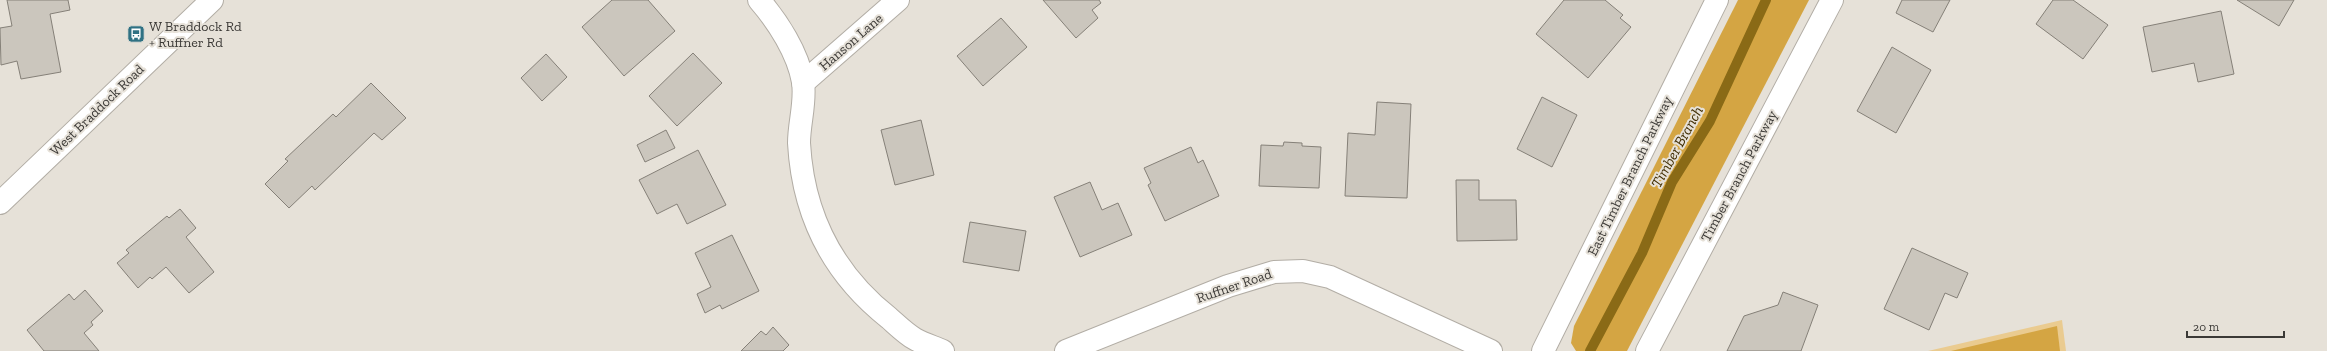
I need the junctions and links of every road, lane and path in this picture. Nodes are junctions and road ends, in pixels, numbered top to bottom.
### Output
1 (212, 0) edge
2 (759, 0) edge
3 (898, 0) edge
4 (1717, 0) edge
5 (1832, 0) edge
6 (803, 83) junction
7 (0, 203) edge
8 (943, 351) edge
9 (1066, 351) edge
10 (1491, 351) edge
11 (1544, 351) edge
12 (1647, 351) edge

1 - 7 street, West Braddock Road
2 - 6 street
3 - 6 street, Hanson Lane
4 - 11 street, East Timber Branch Parkway
5 - 12 street, Timber Branch Parkway
6 - 8 street
9 - 10 street, Ruffner Road

